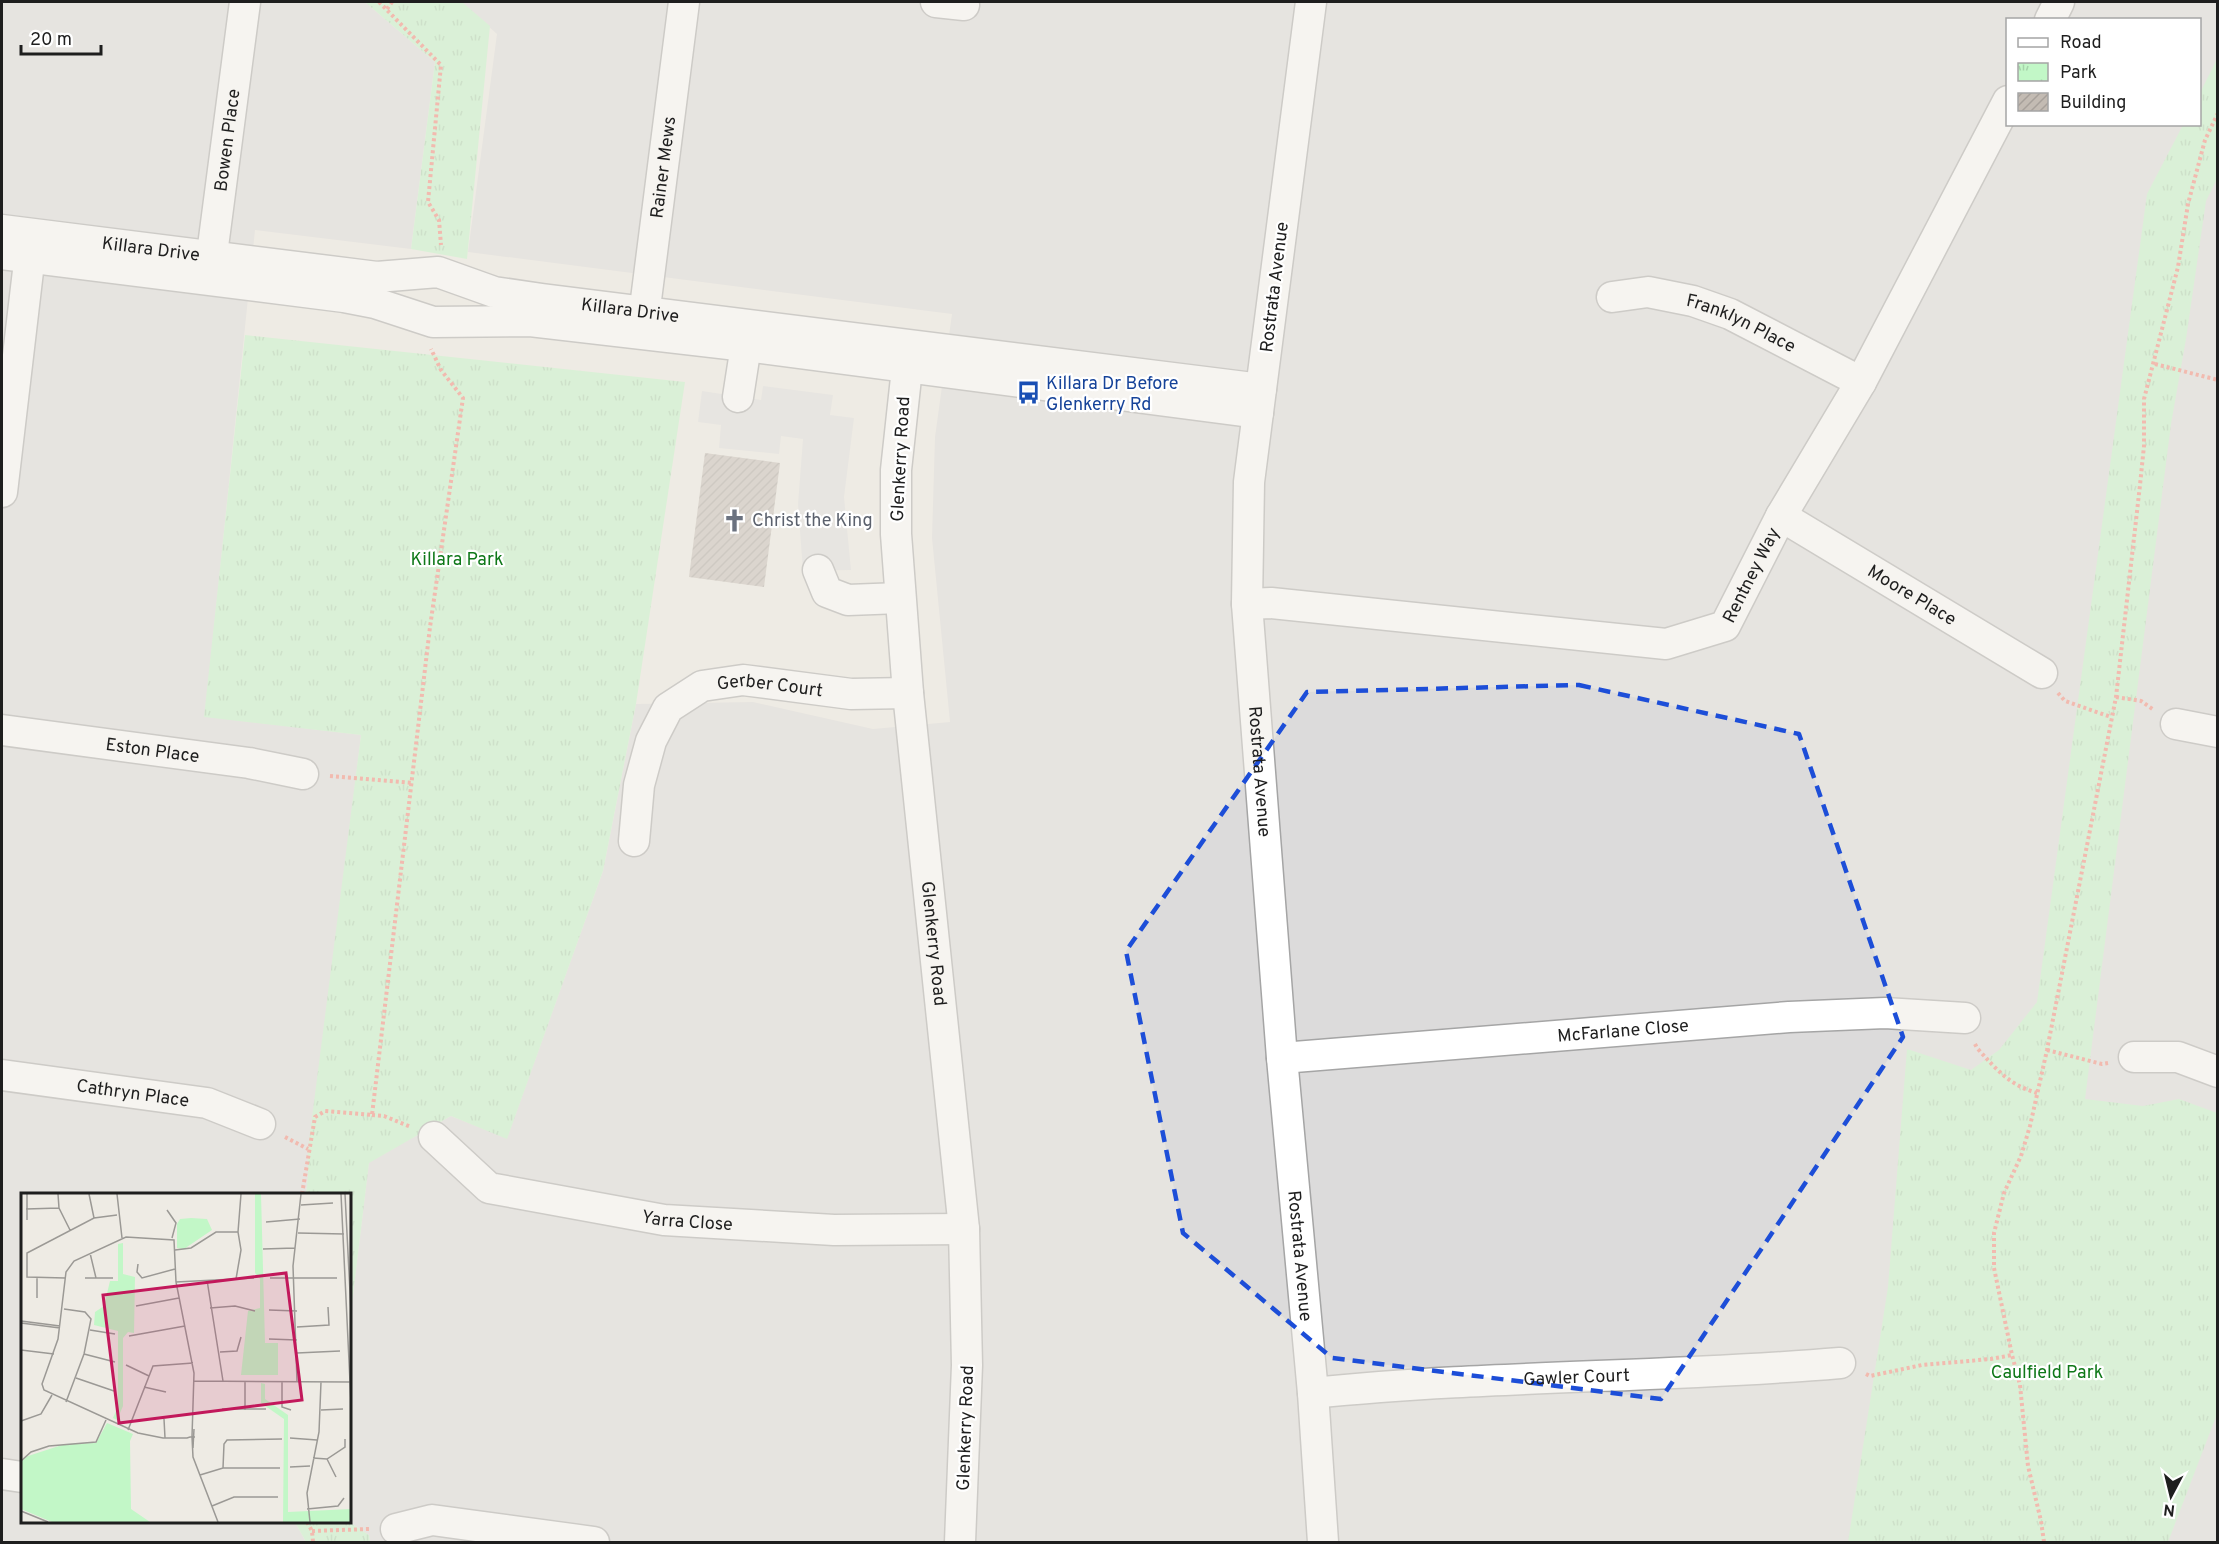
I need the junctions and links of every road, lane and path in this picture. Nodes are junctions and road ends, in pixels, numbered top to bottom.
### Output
1 (245, 2) edge
2 (379, 2) edge
3 (392, 2) edge
4 (684, 2) edge
5 (1311, 2) edge
6 (2060, 2) edge
7 (387, 9) junction
8 (2051, 18) edge
9 (2006, 103) edge
10 (2217, 113) edge
11 (2, 230) edge
12 (21, 248) edge
13 (441, 248) dead end
14 (210, 268) junction
15 (1612, 297) dead end
16 (644, 323) junction
17 (747, 335) junction
18 (431, 340) dead end
19 (908, 356) junction
20 (2155, 364) junction
21 (2217, 380) edge
22 (1861, 382) junction
23 (738, 397) dead end
24 (1260, 401) junction
25 (2, 492) edge
26 (1781, 516) junction
27 (818, 570) dead end
28 (900, 598) junction
29 (1247, 604) junction
30 (2042, 673) joint
31 (908, 693) junction
32 (2116, 697) junction
33 (2111, 717) junction
34 (2176, 724) joint
35 (2, 730) edge
36 (2217, 732) edge
37 (303, 774) joint
38 (413, 783) junction
39 (634, 841) dead end
40 (1965, 1018) joint
41 (2047, 1050) junction
42 (2134, 1057) joint
43 (1282, 1058) junction
44 (2217, 1072) edge
45 (2, 1076) edge
46 (2037, 1093) junction
47 (372, 1115) junction
48 (260, 1124) dead end
49 (434, 1137) joint
50 (302, 1193) edge
51 (964, 1229) junction
52 (2012, 1355) junction
53 (1840, 1363) joint
54 (1313, 1393) junction
55 (2, 1474) edge
56 (21, 1477) edge
57 (308, 1523) edge
58 (396, 1528) joint
59 (312, 1531) junction
60 (313, 1542) edge
61 (594, 1542) edge
62 (960, 1542) edge
63 (1323, 1542) edge
64 (2044, 1542) edge

1 - 14 street, Bowen Place
2 - 7 path
3 - 7 path
4 - 16 street, Rainer Mews
5 - 24 street, Rostrata Avenue
6 - 8 street
7 - 13 path
9 - 22 street, Rentney Way
10 - 20 path
11 - 12 street, Killara Drive
12 - 14 street, Killara Drive
12 - 25 street
14 - 16 street, Killara Drive
14 - 16 street, Killara Drive
15 - 22 street, Franklyn Place
16 - 17 street, Killara Drive
17 - 19 street, Killara Drive
17 - 23 street
18 - 38 path
19 - 24 street, Killara Drive
19 - 28 street, Glenkerry Road
20 - 21 path
20 - 32 path
22 - 26 street, Rentney Way
24 - 29 street, Rostrata Avenue
26 - 29 street, Rentney Way
26 - 30 street, Moore Place
27 - 28 street
28 - 31 street, Glenkerry Road
29 - 43 street, Rostrata Avenue
30 - 33 path
31 - 39 street, Gerber Court
31 - 51 street, Glenkerry Road
32 - 33 path
32 - 34 path
33 - 41 path
34 - 36 street
35 - 37 street, Eston Place
37 - 38 path
38 - 47 path
40 - 43 street, McFarlane Close
40 - 46 path
41 - 42 path
41 - 46 path
42 - 44 street
43 - 54 street, Rostrata Avenue
45 - 48 street, Cathryn Place
46 - 52 path
47 - 49 path
47 - 50 path
49 - 51 street, Yarra Close
51 - 62 street, Glenkerry Road
52 - 53 path
52 - 64 path
53 - 54 street, Gawler Court
54 - 63 street, Rostrata Avenue
55 - 56 street
57 - 59 path
58 - 59 path
58 - 61 street
59 - 60 path

